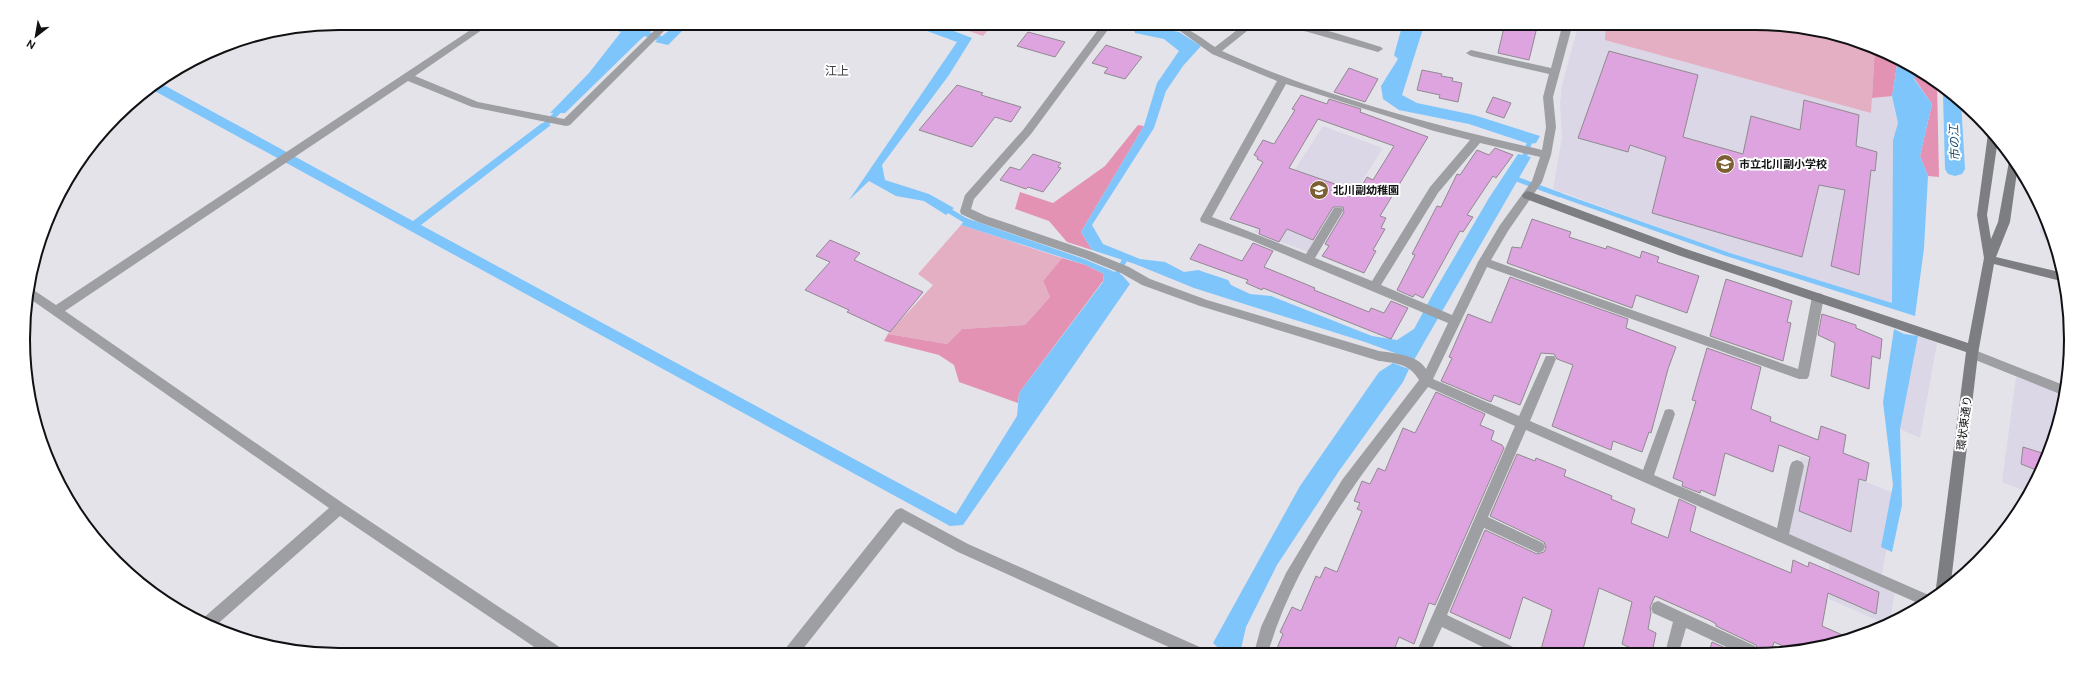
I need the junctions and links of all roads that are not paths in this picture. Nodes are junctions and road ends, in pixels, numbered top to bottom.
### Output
1 (477, 30) edge
2 (660, 30) edge
3 (1103, 30) edge
4 (1184, 30) edge
5 (1243, 30) edge
6 (1313, 30) edge
7 (1566, 30) edge
8 (1378, 49) dead end
9 (1215, 52) junction
10 (1471, 53) dead end
11 (1555, 72) junction
12 (407, 77) junction
13 (1283, 80) junction
14 (1478, 138) junction
15 (1992, 141) edge
16 (1546, 155) junction
17 (2013, 168) edge
18 (1531, 189) junction
19 (1338, 211) dead end
20 (1309, 259) junction
21 (1989, 259) junction
22 (1484, 262) junction
23 (2057, 276) edge
24 (1375, 286) junction
25 (34, 295) edge
26 (1818, 297) junction
27 (56, 311) junction
28 (1452, 319) junction
29 (1972, 351) junction
30 (1550, 359) dead end
31 (1426, 380) junction
32 (2060, 388) edge
33 (1669, 414) dead end
34 (1523, 423) junction
35 (1797, 466) dead end
36 (1647, 477) junction
37 (339, 508) junction
38 (1481, 520) junction
39 (1782, 536) junction
40 (1538, 547) dead end
41 (1944, 584) edge
42 (1923, 599) edge
43 (1658, 608) dead end
44 (1439, 618) junction
45 (1681, 618) junction
46 (211, 620) edge
47 (549, 648) edge
48 (795, 648) edge
49 (1186, 648) edge
50 (1262, 648) edge
51 (1425, 648) edge
52 (1500, 648) edge
53 (1673, 648) edge
54 (1746, 648) edge

1 - 12 street
2 - 12 street
3 - 31 street
4 - 9 street
5 - 9 street
6 - 8 street
7 - 11 street
9 - 13 street
10 - 11 street
11 - 16 street
12 - 27 street
13 - 14 street
13 - 20 street
14 - 16 street
14 - 24 street
15 - 21 street
16 - 18 street
17 - 21 street
18 - 22 street
18 - 26 street
19 - 20 street
20 - 24 street
21 - 23 street
21 - 29 street, 環状東通り
22 - 26 street
22 - 28 street
24 - 28 street
25 - 27 street
26 - 29 street
27 - 37 street
28 - 31 street
29 - 32 street
29 - 41 street, 環状東通り
30 - 34 street
31 - 34 street
31 - 50 street
33 - 36 street
34 - 36 street
34 - 38 street
35 - 39 street
36 - 39 street
37 - 46 street
37 - 47 street
38 - 40 street
38 - 44 street
39 - 42 street
43 - 45 street
44 - 51 street
44 - 52 street
45 - 53 street
45 - 54 street
48 - 49 street

